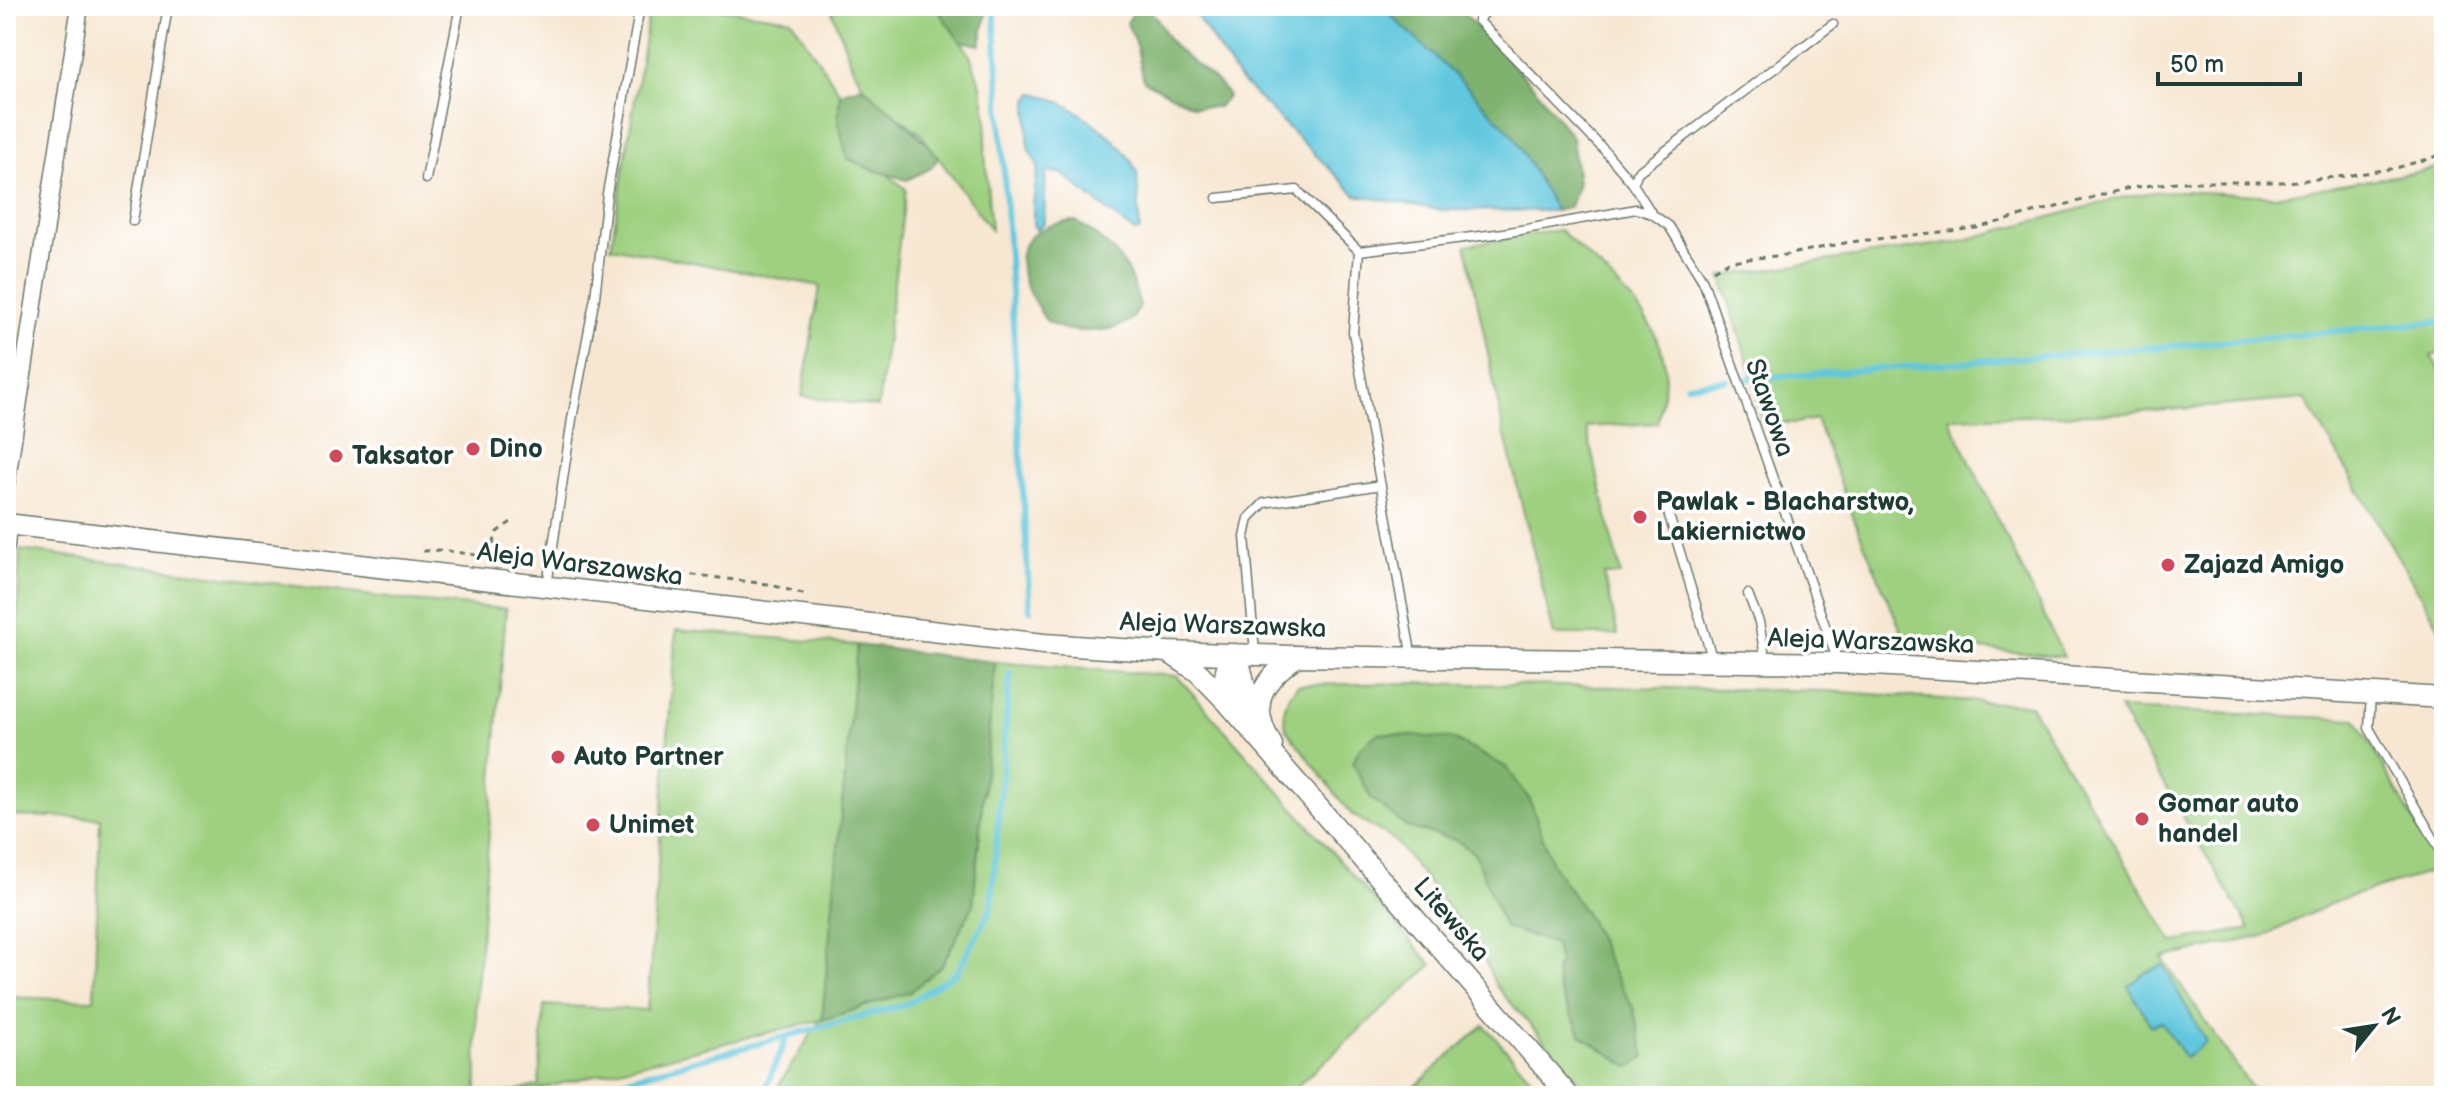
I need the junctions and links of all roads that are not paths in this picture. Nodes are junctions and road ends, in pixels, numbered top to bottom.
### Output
1 (80, 6) edge
2 (168, 6) edge
3 (460, 6) edge
4 (640, 6) edge
5 (1492, 6) edge
6 (1833, 24) dead end
7 (426, 179) dead end
8 (1633, 184) junction
9 (1217, 198) dead end
10 (1652, 214) junction
11 (133, 221) dead end
12 (1359, 251) junction
13 (6, 485) edge
14 (1381, 485) junction
15 (1667, 509) dead end
16 (7, 525) edge
17 (6, 547) edge
18 (548, 577) junction
19 (1748, 594) dead end
20 (1168, 652) junction
21 (1245, 654) junction
22 (1297, 656) junction
23 (1412, 658) junction
24 (1713, 662) junction
25 (1766, 663) junction
26 (1838, 663) junction
27 (2371, 694) junction
28 (2444, 698) edge
29 (1233, 710) junction
30 (1260, 721) junction
31 (1293, 778) junction
32 (2444, 856) edge
33 (1569, 1096) edge

1 - 13 street
2 - 11 lane
3 - 7 lane
4 - 18 lane
5 - 8 lane, Stawowa
6 - 8 lane
8 - 10 lane, Stawowa
9 - 12 lane
10 - 12 lane
10 - 26 lane, Stawowa
12 - 14 lane
14 - 21 lane
14 - 23 lane
15 - 24 lane
16 - 17 street
16 - 18 street, Aleja Warszawska
18 - 20 street, Aleja Warszawska
19 - 25 lane
20 - 21 street, Aleja Warszawska
20 - 29 street
21 - 22 street, Aleja Warszawska
21 - 29 street
21 - 30 street
22 - 23 street, Aleja Warszawska
22 - 30 street
23 - 24 street, Aleja Warszawska
24 - 25 street, Aleja Warszawska
25 - 26 street, Aleja Warszawska
26 - 27 street, Aleja Warszawska
27 - 28 street, Aleja Warszawska
27 - 32 lane
29 - 31 street
30 - 31 street
31 - 33 street, Litewska

